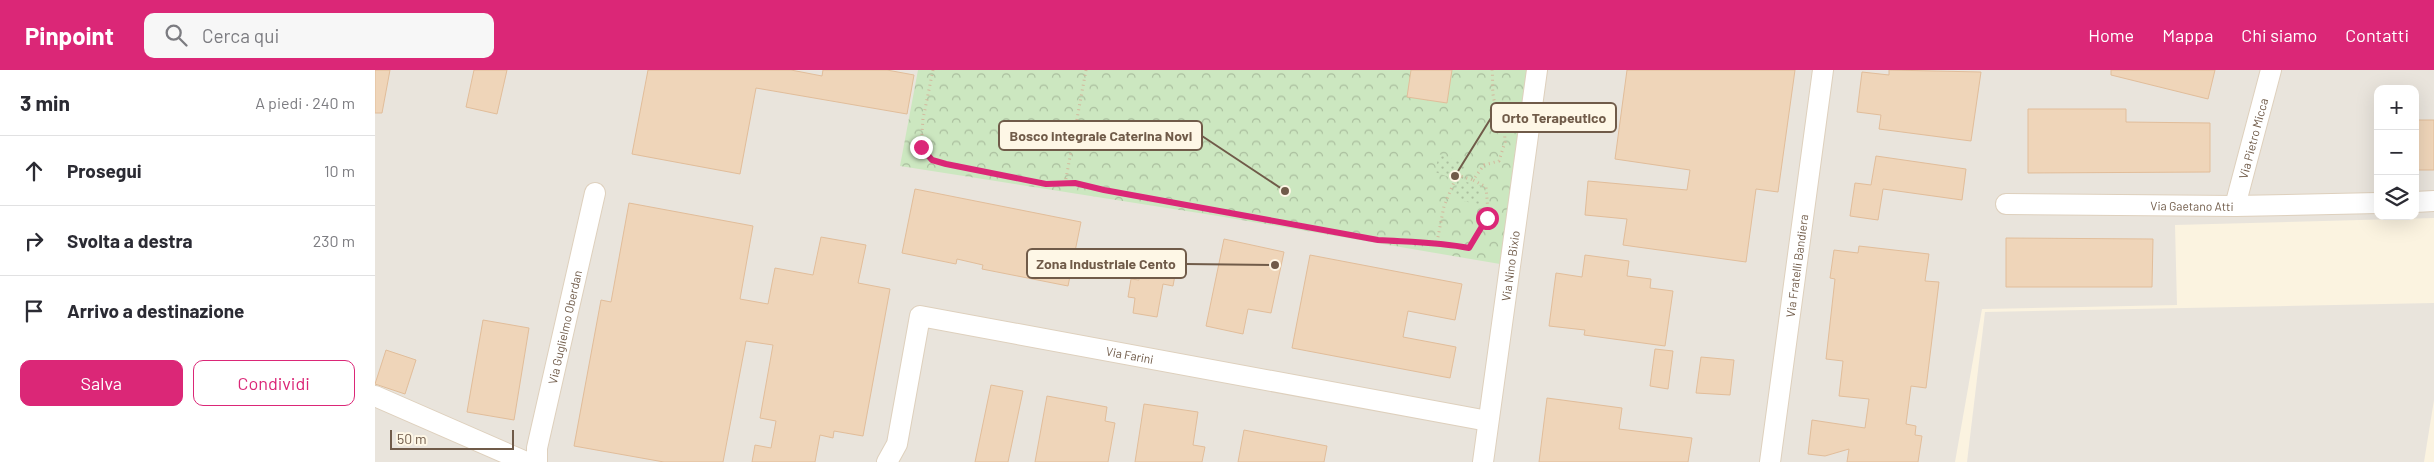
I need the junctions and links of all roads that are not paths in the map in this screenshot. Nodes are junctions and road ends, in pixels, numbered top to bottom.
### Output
1 (1537, 70) edge
2 (1823, 70) edge
3 (2271, 70) edge
4 (595, 192) dead end
5 (2434, 201) edge
6 (2419, 202) edge
7 (2374, 203) edge
8 (2006, 204) dead end
9 (2235, 206) junction
10 (375, 396) edge
11 (1488, 421) junction
12 (526, 462) edge
13 (537, 462) edge
14 (887, 462) edge
15 (1483, 462) edge
16 (1770, 462) edge

1 - 11 street, Via Nino Bixio
2 - 16 street, Via Fratelli Bandiera
3 - 9 street, Via Pietro Micca
4 - 13 street, Via Guglielmo Oberdan
5 - 6 street
7 - 9 street, Via Gaetano Atti
8 - 9 street, Via Gaetano Atti
10 - 12 street
11 - 14 street, Via Farini
11 - 15 street, Via Nino Bixio

